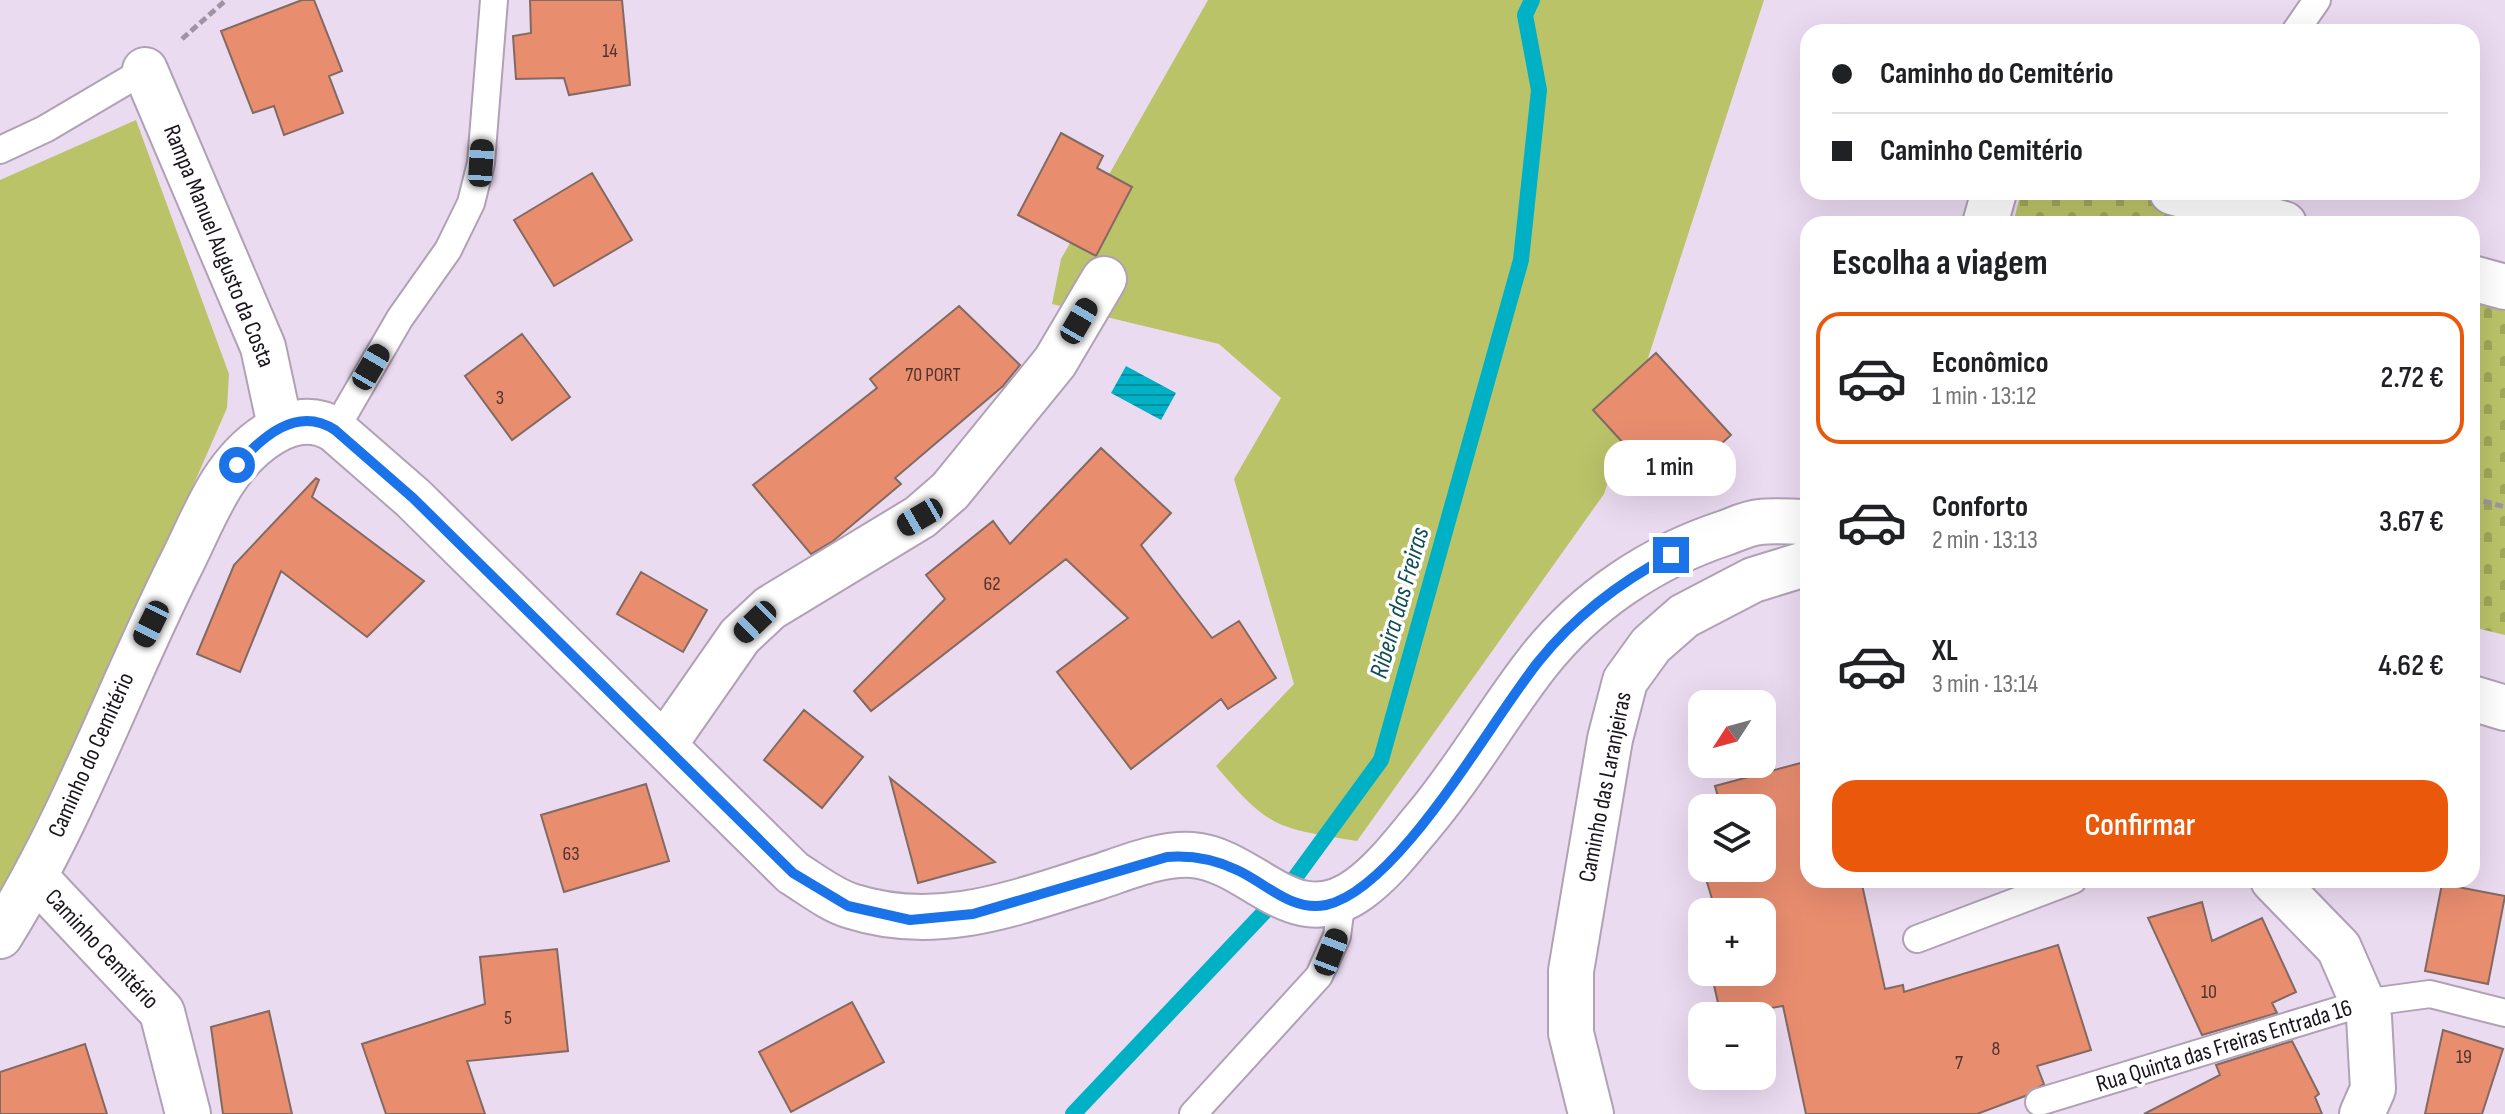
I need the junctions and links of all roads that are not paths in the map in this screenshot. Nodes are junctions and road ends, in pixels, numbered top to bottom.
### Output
1 (494, 0) edge
2 (2317, 0) edge
3 (2300, 24) edge
4 (145, 70) joint
5 (0, 150) edge
6 (2204, 200) edge
7 (2257, 216) edge
8 (1104, 279) dead end
9 (2480, 280) edge
10 (2505, 287) edge
11 (280, 426) junction
12 (335, 430) junction
13 (1800, 522) edge
14 (1800, 565) edge
15 (2480, 700) edge
16 (2505, 708) edge
17 (664, 745) junction
18 (36, 878) junction
19 (2052, 888) edge
20 (2281, 888) edge
21 (1342, 898) junction
22 (0, 936) edge
23 (1917, 939) dead end
24 (2363, 1003) junction
25 (2505, 1013) edge
26 (2039, 1102) dead end
27 (188, 1114) edge
28 (1193, 1114) edge
29 (1591, 1114) edge
30 (2362, 1114) edge

1 - 12 lane
2 - 3 lane
4 - 5 lane
4 - 11 street, Rampa Manuel Augusto da Costa
6 - 7 street
8 - 17 street
9 - 10 street
11 - 12 street
11 - 18 street, Caminho do Cemitério
12 - 17 street
13 - 21 street
14 - 29 street, Caminho das Laranjeiras
15 - 16 street
17 - 21 street
18 - 22 street, Caminho do Cemitério
18 - 27 street, Caminho Cemitério
19 - 23 lane
20 - 24 street
21 - 28 lane
24 - 25 lane, Rua Quinta das Freiras Entrada 16
24 - 26 lane, Rua Quinta das Freiras Entrada 16
24 - 30 street

